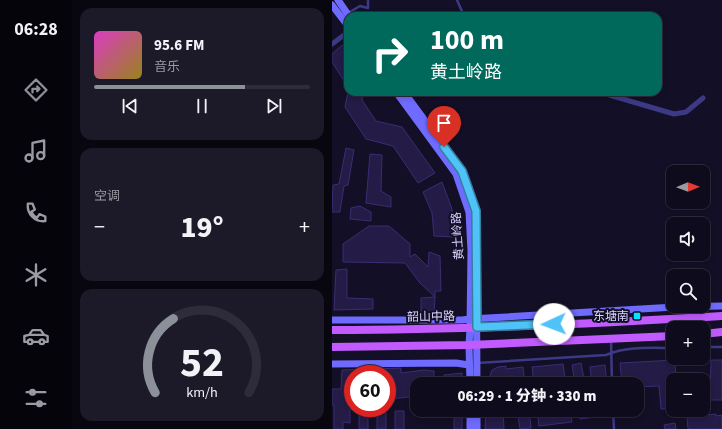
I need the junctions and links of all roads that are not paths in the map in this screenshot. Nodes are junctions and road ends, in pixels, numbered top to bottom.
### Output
1 (338, 0) edge
2 (368, 0) edge
3 (457, 0) edge
4 (332, 5) edge
5 (346, 12) edge
6 (352, 12) edge
7 (462, 12) edge
8 (344, 21) edge
9 (344, 35) edge
10 (332, 44) edge
11 (399, 96) edge
12 (407, 96) edge
13 (613, 96) edge
14 (703, 98) dead end
15 (722, 306) edge
16 (722, 316) edge
17 (332, 320) edge
18 (474, 323) junction
19 (332, 330) edge
20 (722, 332) edge
21 (710, 333) edge
22 (666, 336) edge
23 (611, 339) junction
24 (473, 345) junction
25 (332, 347) edge
26 (710, 347) edge
27 (722, 347) edge
28 (666, 348) edge
29 (611, 353) junction
30 (477, 363) junction
31 (332, 364) edge
32 (469, 365) junction
33 (470, 377) edge
34 (477, 377) edge
35 (612, 377) edge
36 (470, 417) edge
37 (477, 417) edge
38 (613, 417) edge
39 (470, 429) edge
40 (477, 429) edge
41 (614, 429) edge

1 - 5 street
2 - 6 lane
3 - 7 lane
4 - 8 street
9 - 10 street
11 - 18 street, 黄土岭路
12 - 18 street, 黄土岭路
13 - 14 street
15 - 18 street
16 - 18 main road, 韶山中路
17 - 18 street
18 - 19 main road, 韶山中路
18 - 24 street
20 - 21 main road
22 - 23 main road
23 - 24 main road
23 - 29 lane
24 - 25 main road
24 - 30 street
24 - 32 street
26 - 27 lane
28 - 29 lane
29 - 30 lane
29 - 35 lane
30 - 34 street
31 - 32 street
32 - 33 street
36 - 39 street
37 - 40 street
38 - 41 lane

